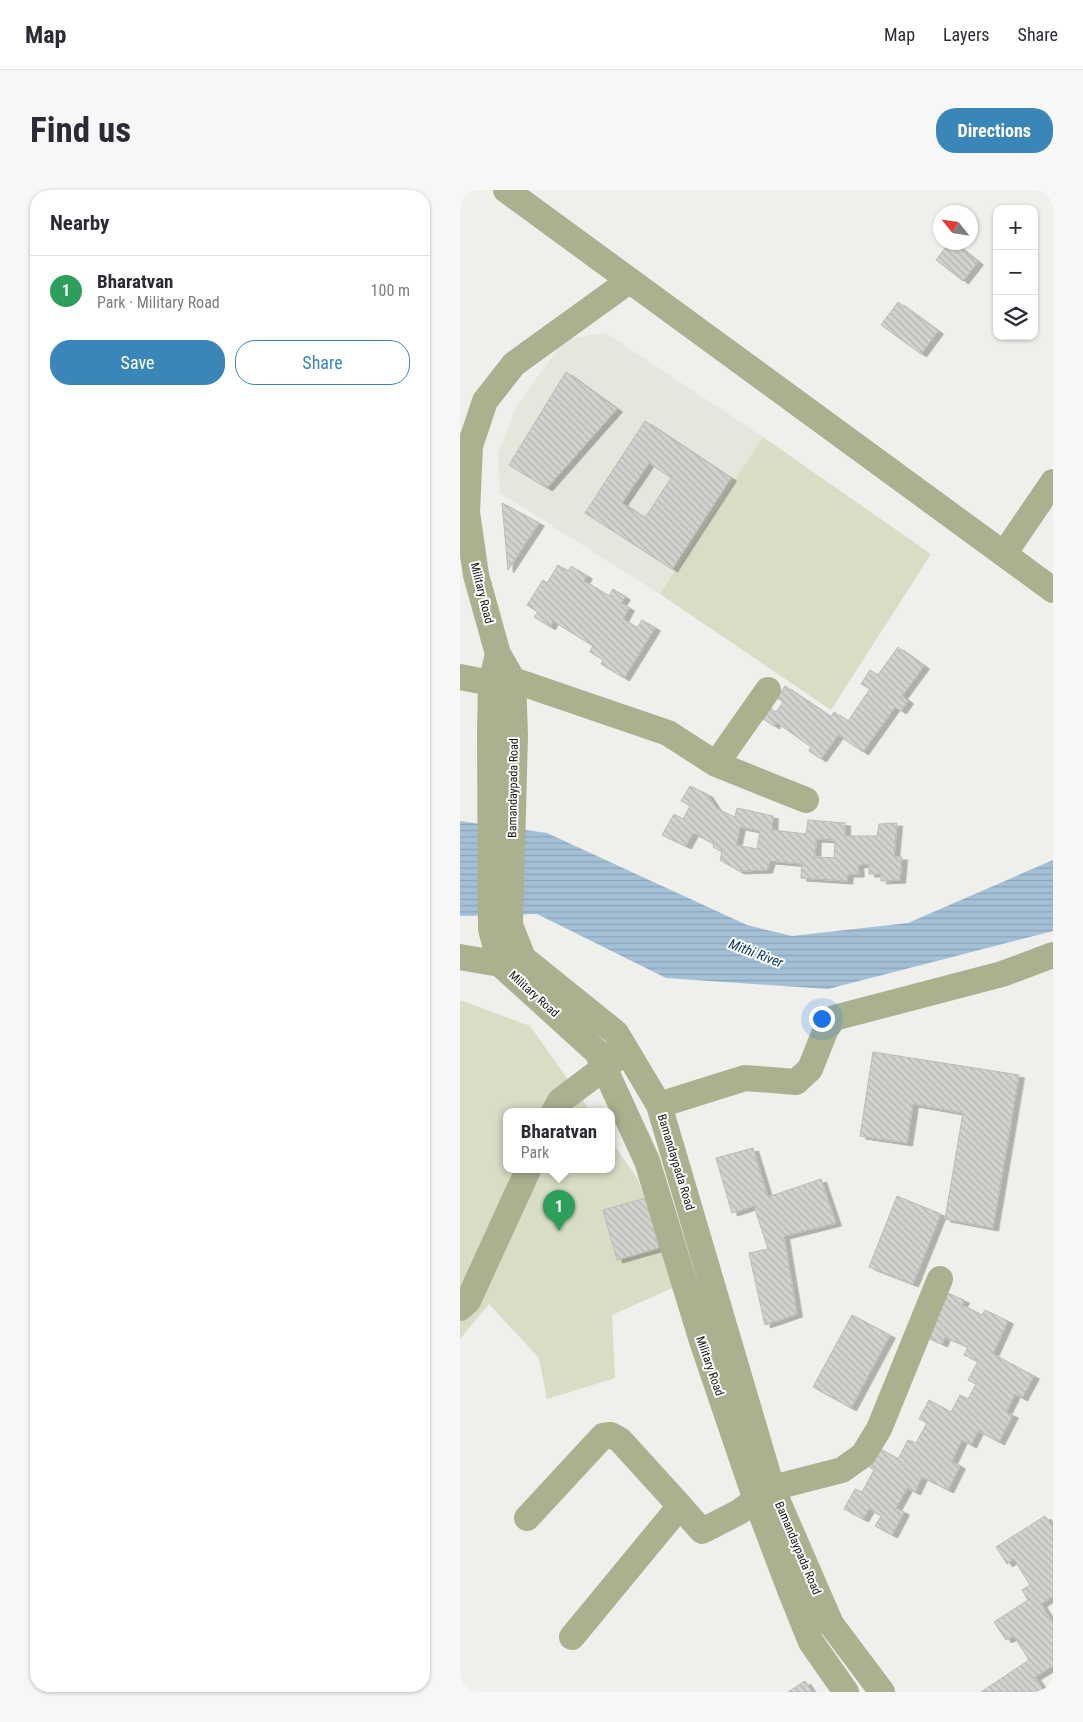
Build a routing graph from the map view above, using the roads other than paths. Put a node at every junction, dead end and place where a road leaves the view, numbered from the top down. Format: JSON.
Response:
{"nodes":[{"id":1,"x":506,"y":190,"type":"edge"},
{"id":2,"x":629,"y":281,"type":"junction"},
{"id":3,"x":1053,"y":482,"type":"edge"},
{"id":4,"x":1004,"y":554,"type":"junction"},
{"id":5,"x":1053,"y":590,"type":"edge"},
{"id":6,"x":498,"y":654,"type":"joint"},
{"id":7,"x":460,"y":677,"type":"edge"},
{"id":8,"x":502,"y":682,"type":"junction"},
{"id":9,"x":768,"y":690,"type":"dead end"},
{"id":10,"x":502,"y":734,"type":"joint"},
{"id":11,"x":716,"y":764,"type":"junction"},
{"id":12,"x":806,"y":800,"type":"dead end"},
{"id":13,"x":1053,"y":955,"type":"edge"},
{"id":14,"x":460,"y":957,"type":"edge"},
{"id":15,"x":511,"y":961,"type":"junction"},
{"id":16,"x":627,"y":1052,"type":"junction"},
{"id":17,"x":604,"y":1066,"type":"junction"},
{"id":18,"x":659,"y":1105,"type":"junction"},
{"id":19,"x":556,"y":1108,"type":"edge"},
{"id":20,"x":527,"y":1173,"type":"edge"},
{"id":21,"x":940,"y":1279,"type":"dead end"},
{"id":22,"x":460,"y":1308,"type":"edge"},
{"id":23,"x":726,"y":1375,"type":"junction"},
{"id":24,"x":764,"y":1494,"type":"junction"},
{"id":25,"x":680,"y":1506,"type":"junction"},
{"id":26,"x":527,"y":1518,"type":"dead end"},
{"id":27,"x":572,"y":1637,"type":"dead end"},
{"id":28,"x":846,"y":1692,"type":"edge"},
{"id":29,"x":882,"y":1692,"type":"edge"}],
"edges":[{"from":1,"to":2,"type":"street"},
{"from":2,"to":4,"type":"street"},
{"from":2,"to":6,"type":"street","name":"Military Road"},
{"from":3,"to":4,"type":"street"},
{"from":4,"to":5,"type":"street"},
{"from":6,"to":8,"type":"street","name":"Bamandaypada Road"},
{"from":7,"to":8,"type":"street"},
{"from":8,"to":10,"type":"street","name":"Bamandaypada Road"},
{"from":8,"to":11,"type":"street"},
{"from":9,"to":11,"type":"street"},
{"from":10,"to":15,"type":"street","name":"Military Road"},
{"from":11,"to":12,"type":"street"},
{"from":13,"to":18,"type":"street"},
{"from":14,"to":15,"type":"street"},
{"from":15,"to":16,"type":"street","name":"Bamandaypada Road"},
{"from":15,"to":17,"type":"street","name":"Military Road"},
{"from":16,"to":17,"type":"street"},
{"from":16,"to":18,"type":"street","name":"Bamandaypada Road"},
{"from":17,"to":19,"type":"street"},
{"from":17,"to":23,"type":"street","name":"Military Road"},
{"from":18,"to":23,"type":"street","name":"Bamandaypada Road"},
{"from":20,"to":22,"type":"street"},
{"from":21,"to":24,"type":"street"},
{"from":23,"to":24,"type":"street","name":"Military Road"},
{"from":24,"to":25,"type":"street"},
{"from":24,"to":28,"type":"street","name":"Military Road"},
{"from":24,"to":29,"type":"street","name":"Bamandaypada Road"},
{"from":25,"to":26,"type":"street"},
{"from":25,"to":27,"type":"street"}]}
